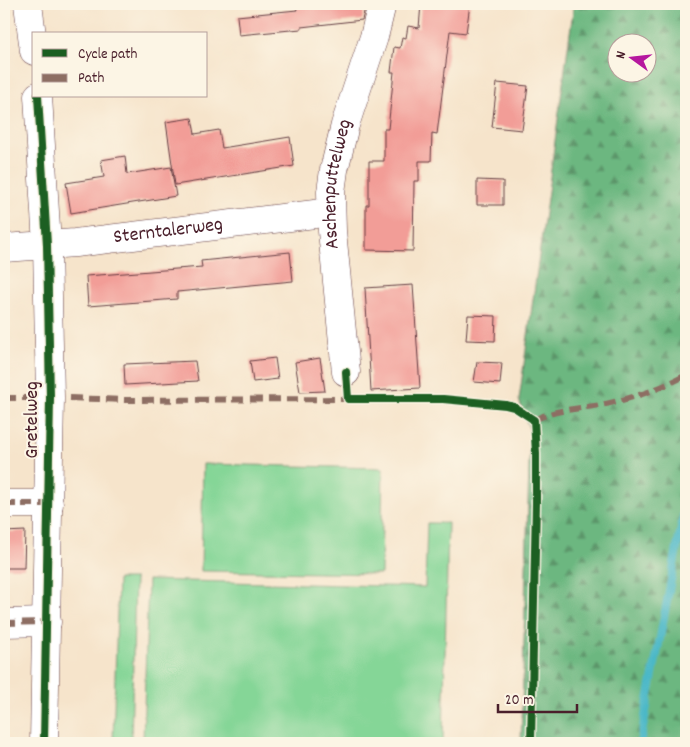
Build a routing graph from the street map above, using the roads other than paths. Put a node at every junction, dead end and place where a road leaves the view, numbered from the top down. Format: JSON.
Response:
{"nodes":[{"id":1,"x":28,"y":4,"type":"edge"},
{"id":2,"x":382,"y":4,"type":"edge"},
{"id":3,"x":32,"y":35,"type":"edge"},
{"id":4,"x":38,"y":98,"type":"edge"},
{"id":5,"x":331,"y":212,"type":"junction"},
{"id":6,"x":47,"y":245,"type":"junction"},
{"id":7,"x":4,"y":248,"type":"edge"},
{"id":8,"x":346,"y":372,"type":"dead end"},
{"id":9,"x":4,"y":504,"type":"edge"},
{"id":10,"x":49,"y":504,"type":"junction"},
{"id":11,"x":4,"y":622,"type":"edge"},
{"id":12,"x":46,"y":622,"type":"junction"},
{"id":13,"x":44,"y":743,"type":"edge"}],
"edges":[{"from":1,"to":3,"type":"street"},
{"from":2,"to":5,"type":"street","name":"Aschenputtelweg"},
{"from":4,"to":6,"type":"street","name":"Gretelweg"},
{"from":5,"to":6,"type":"street","name":"Sterntalerweg"},
{"from":5,"to":8,"type":"street","name":"Aschenputtelweg"},
{"from":6,"to":7,"type":"street","name":"Sterntalerweg"},
{"from":6,"to":10,"type":"street","name":"Gretelweg"},
{"from":9,"to":10,"type":"street"},
{"from":10,"to":12,"type":"street","name":"Gretelweg"},
{"from":11,"to":12,"type":"street"},
{"from":12,"to":13,"type":"street","name":"Gretelweg"}]}
